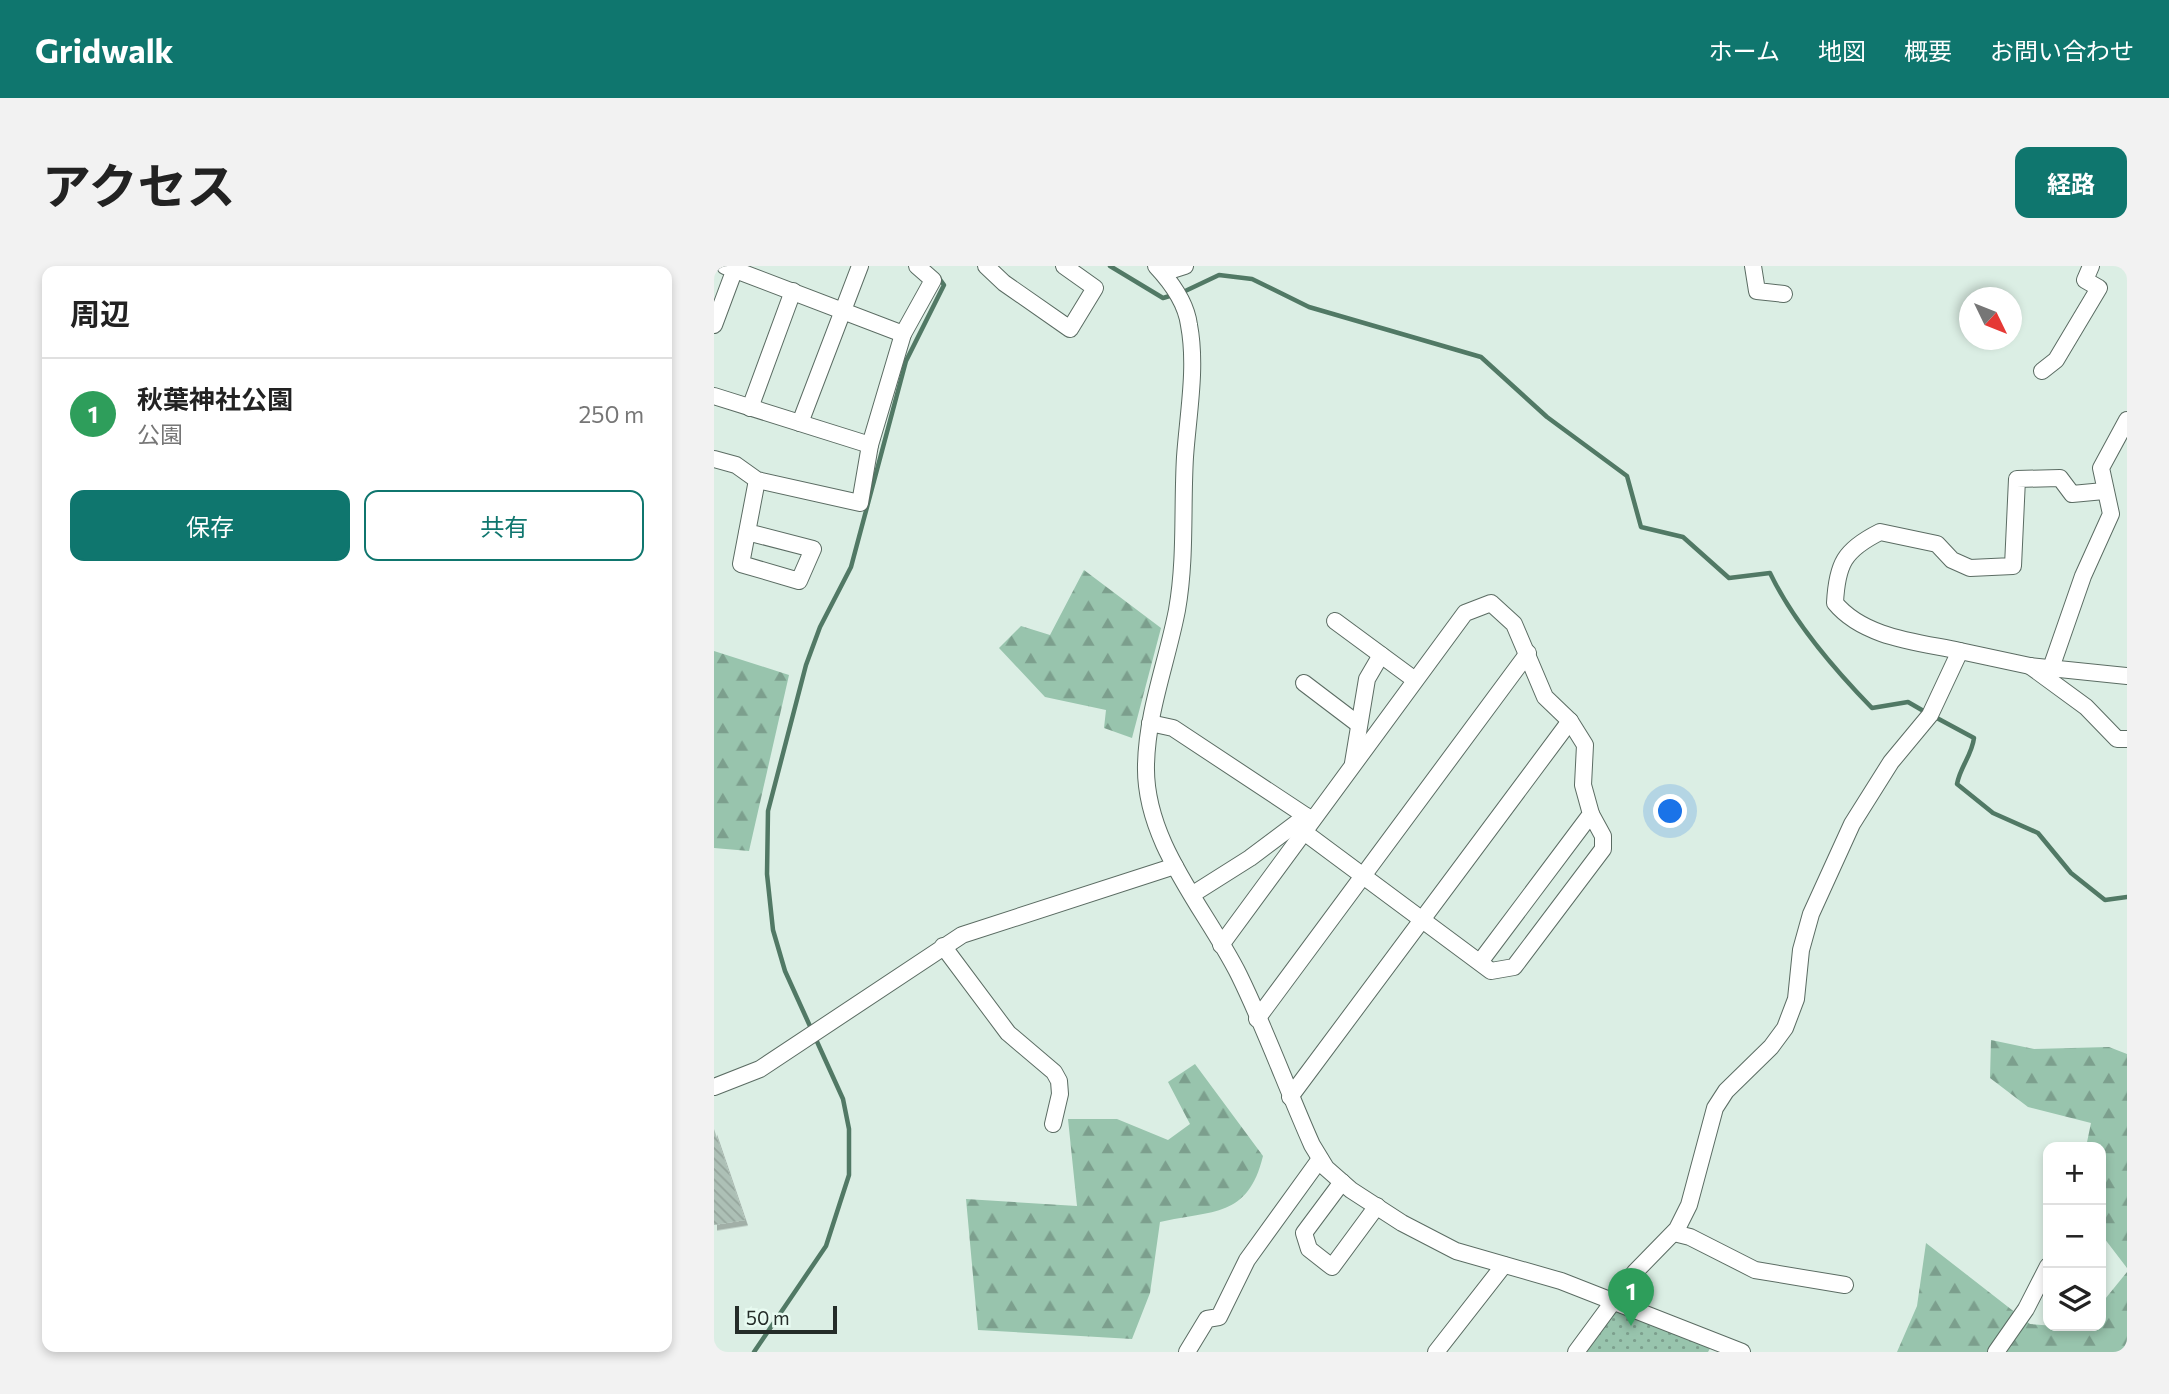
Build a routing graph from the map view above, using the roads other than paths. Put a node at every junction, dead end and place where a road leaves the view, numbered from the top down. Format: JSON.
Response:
{"nodes":[{"id":1,"x":860,"y":266,"type":"edge"},
{"id":2,"x":917,"y":266,"type":"edge"},
{"id":3,"x":986,"y":266,"type":"edge"},
{"id":4,"x":1064,"y":266,"type":"edge"},
{"id":5,"x":1185,"y":266,"type":"edge"},
{"id":6,"x":1753,"y":266,"type":"edge"},
{"id":7,"x":2091,"y":266,"type":"edge"},
{"id":8,"x":732,"y":267,"type":"edge"},
{"id":9,"x":1159,"y":270,"type":"edge"},
{"id":10,"x":793,"y":291,"type":"junction"},
{"id":11,"x":1784,"y":294,"type":"dead end"},
{"id":12,"x":843,"y":309,"type":"junction"},
{"id":13,"x":714,"y":326,"type":"edge"},
{"id":14,"x":903,"y":334,"type":"junction"},
{"id":15,"x":2042,"y":371,"type":"dead end"},
{"id":16,"x":714,"y":396,"type":"edge"},
{"id":17,"x":750,"y":408,"type":"junction"},
{"id":18,"x":2127,"y":420,"type":"edge"},
{"id":19,"x":800,"y":424,"type":"junction"},
{"id":20,"x":870,"y":445,"type":"junction"},
{"id":21,"x":714,"y":459,"type":"edge"},
{"id":22,"x":757,"y":480,"type":"junction"},
{"id":23,"x":2104,"y":491,"type":"junction"},
{"id":24,"x":747,"y":532,"type":"junction"},
{"id":25,"x":1335,"y":621,"type":"dead end"},
{"id":26,"x":1960,"y":651,"type":"junction"},
{"id":27,"x":1528,"y":653,"type":"junction"},
{"id":28,"x":1381,"y":655,"type":"junction"},
{"id":29,"x":2030,"y":666,"type":"junction"},
{"id":30,"x":2051,"y":668,"type":"junction"},
{"id":31,"x":2127,"y":676,"type":"edge"},
{"id":32,"x":1415,"y":680,"type":"junction"},
{"id":33,"x":1304,"y":683,"type":"dead end"},
{"id":34,"x":1570,"y":721,"type":"junction"},
{"id":35,"x":1150,"y":723,"type":"junction"},
{"id":36,"x":1358,"y":724,"type":"junction"},
{"id":37,"x":2127,"y":739,"type":"edge"},
{"id":38,"x":1353,"y":764,"type":"junction"},
{"id":39,"x":1591,"y":814,"type":"junction"},
{"id":40,"x":1307,"y":823,"type":"junction"},
{"id":41,"x":1175,"y":866,"type":"junction"},
{"id":42,"x":1363,"y":877,"type":"junction"},
{"id":43,"x":1193,"y":894,"type":"junction"},
{"id":44,"x":1422,"y":920,"type":"junction"},
{"id":45,"x":1222,"y":945,"type":"junction"},
{"id":46,"x":943,"y":946,"type":"junction"},
{"id":47,"x":1480,"y":962,"type":"junction"},
{"id":48,"x":1257,"y":1019,"type":"junction"},
{"id":49,"x":714,"y":1087,"type":"edge"},
{"id":50,"x":1290,"y":1097,"type":"junction"},
{"id":51,"x":1053,"y":1124,"type":"dead end"},
{"id":52,"x":1320,"y":1159,"type":"junction"},
{"id":53,"x":1342,"y":1182,"type":"junction"},
{"id":54,"x":1377,"y":1206,"type":"junction"},
{"id":55,"x":1674,"y":1233,"type":"junction"},
{"id":56,"x":1504,"y":1265,"type":"junction"},
{"id":57,"x":2047,"y":1268,"type":"edge"},
{"id":58,"x":1846,"y":1285,"type":"dead end"},
{"id":59,"x":1613,"y":1300,"type":"junction"},
{"id":60,"x":1186,"y":1352,"type":"edge"},
{"id":61,"x":1436,"y":1352,"type":"edge"},
{"id":62,"x":1576,"y":1352,"type":"edge"},
{"id":63,"x":1742,"y":1352,"type":"edge"},
{"id":64,"x":1996,"y":1352,"type":"edge"}],
"edges":[{"from":1,"to":12,"type":"street"},
{"from":2,"to":14,"type":"street"},
{"from":3,"to":4,"type":"street"},
{"from":5,"to":9,"type":"street"},
{"from":6,"to":11,"type":"street"},
{"from":7,"to":15,"type":"street"},
{"from":8,"to":10,"type":"street"},
{"from":8,"to":13,"type":"street"},
{"from":9,"to":35,"type":"street"},
{"from":10,"to":12,"type":"street"},
{"from":10,"to":17,"type":"street"},
{"from":12,"to":14,"type":"street"},
{"from":12,"to":19,"type":"street"},
{"from":14,"to":20,"type":"street"},
{"from":16,"to":17,"type":"street"},
{"from":17,"to":19,"type":"street"},
{"from":18,"to":23,"type":"street"},
{"from":19,"to":20,"type":"street"},
{"from":20,"to":22,"type":"street"},
{"from":21,"to":22,"type":"street"},
{"from":22,"to":24,"type":"street"},
{"from":23,"to":26,"type":"street"},
{"from":23,"to":30,"type":"street"},
{"from":24,"to":24,"type":"street"},
{"from":25,"to":28,"type":"street"},
{"from":26,"to":29,"type":"street"},
{"from":26,"to":55,"type":"street"},
{"from":27,"to":32,"type":"street"},
{"from":27,"to":34,"type":"street"},
{"from":27,"to":42,"type":"street"},
{"from":28,"to":32,"type":"street"},
{"from":28,"to":36,"type":"street"},
{"from":29,"to":30,"type":"street"},
{"from":29,"to":37,"type":"street"},
{"from":30,"to":31,"type":"street"},
{"from":32,"to":38,"type":"street"},
{"from":33,"to":36,"type":"street"},
{"from":34,"to":39,"type":"street"},
{"from":34,"to":44,"type":"street"},
{"from":35,"to":40,"type":"street"},
{"from":35,"to":41,"type":"street"},
{"from":36,"to":38,"type":"street"},
{"from":38,"to":40,"type":"street"},
{"from":39,"to":47,"type":"street"},
{"from":39,"to":47,"type":"street"},
{"from":40,"to":42,"type":"street"},
{"from":40,"to":43,"type":"street"},
{"from":40,"to":45,"type":"street"},
{"from":41,"to":43,"type":"street"},
{"from":41,"to":46,"type":"street"},
{"from":42,"to":44,"type":"street"},
{"from":42,"to":48,"type":"street"},
{"from":43,"to":45,"type":"street"},
{"from":44,"to":47,"type":"street"},
{"from":44,"to":50,"type":"street"},
{"from":45,"to":48,"type":"street"},
{"from":46,"to":49,"type":"street"},
{"from":46,"to":51,"type":"street"},
{"from":48,"to":50,"type":"street"},
{"from":50,"to":52,"type":"street"},
{"from":52,"to":53,"type":"street"},
{"from":52,"to":60,"type":"street"},
{"from":53,"to":54,"type":"street"},
{"from":53,"to":54,"type":"street"},
{"from":54,"to":56,"type":"street"},
{"from":55,"to":58,"type":"street"},
{"from":55,"to":59,"type":"street"},
{"from":56,"to":59,"type":"street"},
{"from":56,"to":61,"type":"street"},
{"from":57,"to":64,"type":"street"},
{"from":59,"to":62,"type":"street"},
{"from":59,"to":63,"type":"street"}]}
